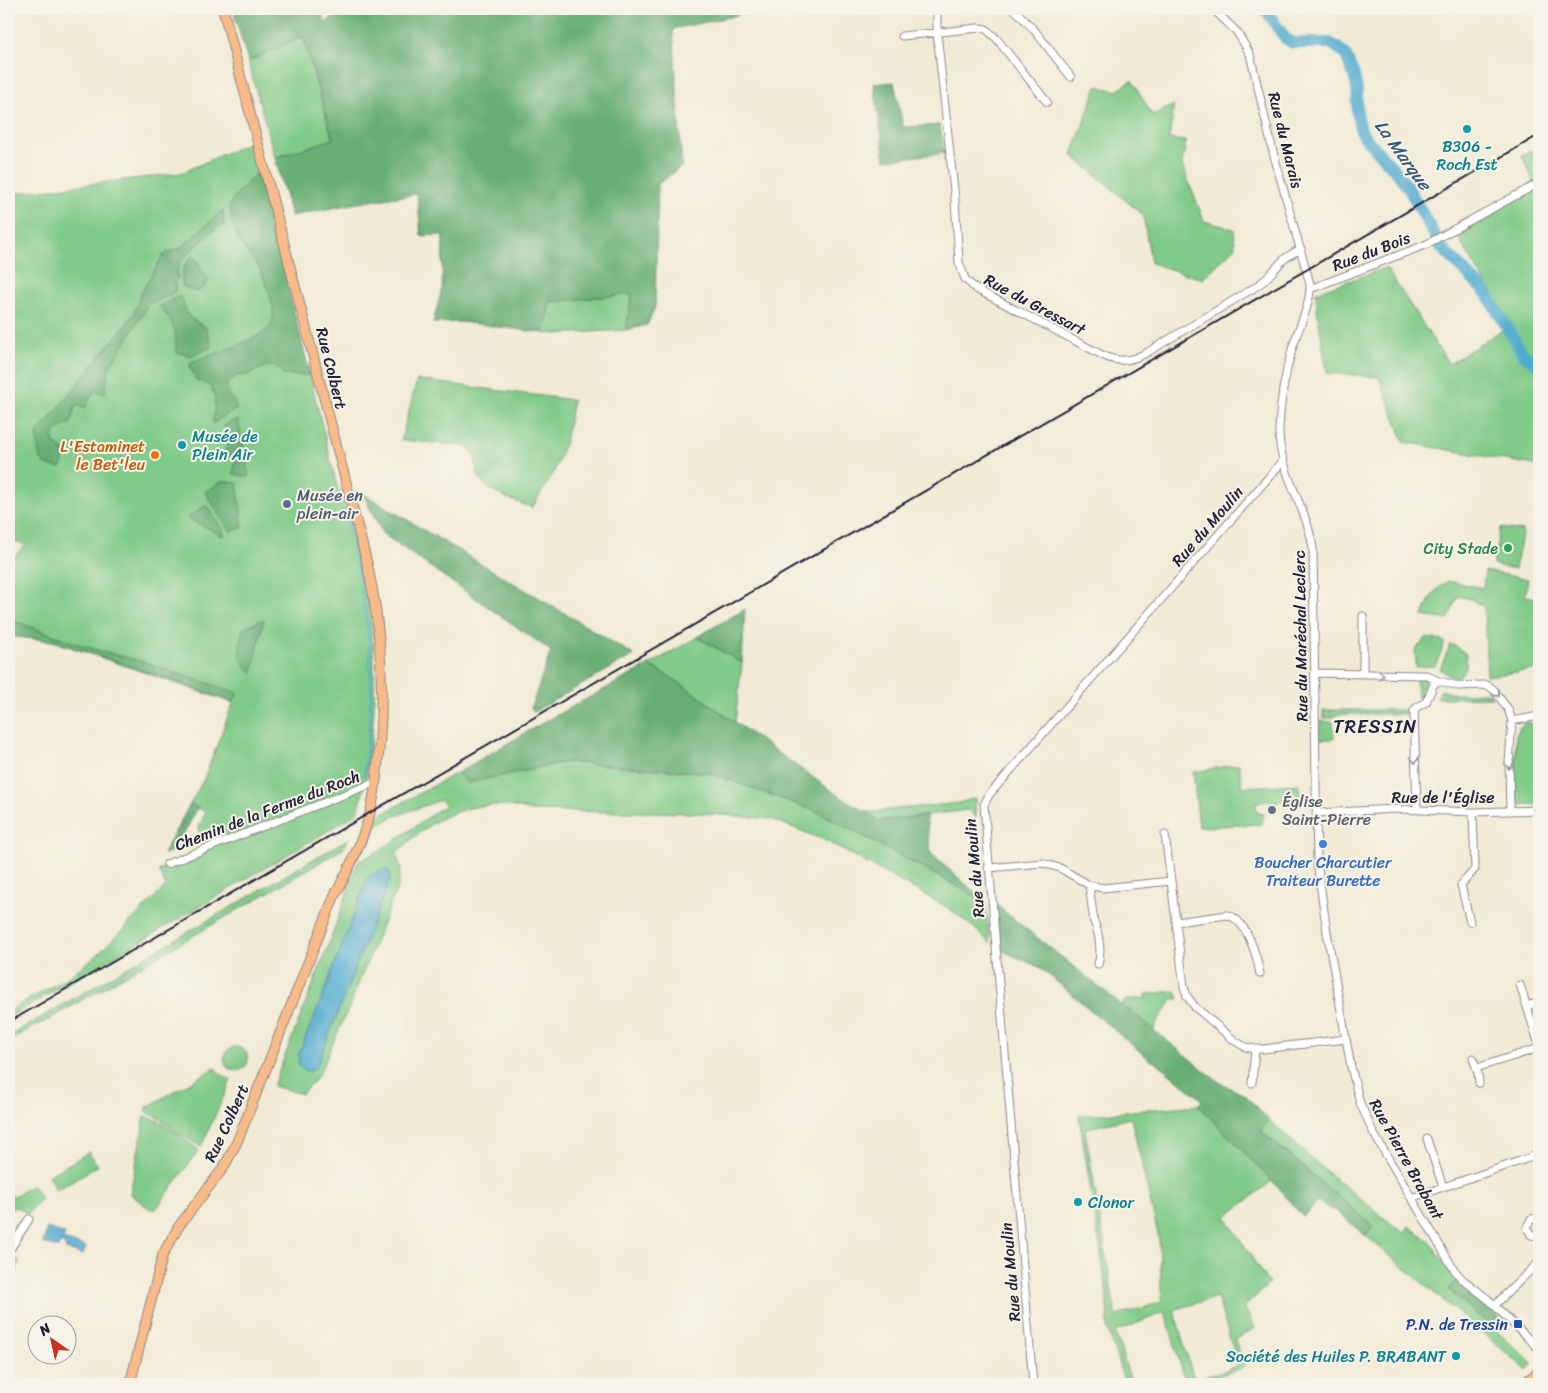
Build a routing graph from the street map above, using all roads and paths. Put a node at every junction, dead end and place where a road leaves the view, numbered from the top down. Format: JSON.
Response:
{"nodes":[{"id":1,"x":223,"y":9,"type":"edge"},
{"id":2,"x":937,"y":9,"type":"edge"},
{"id":3,"x":1014,"y":9,"type":"edge"},
{"id":4,"x":1213,"y":9,"type":"edge"},
{"id":5,"x":937,"y":33,"type":"junction"},
{"id":6,"x":902,"y":36,"type":"dead end"},
{"id":7,"x":1071,"y":77,"type":"dead end"},
{"id":8,"x":1048,"y":102,"type":"dead end"},
{"id":9,"x":1539,"y":183,"type":"edge"},
{"id":10,"x":1301,"y":249,"type":"junction"},
{"id":11,"x":1310,"y":289,"type":"junction"},
{"id":12,"x":1283,"y":461,"type":"junction"},
{"id":13,"x":1363,"y":616,"type":"dead end"},
{"id":14,"x":1315,"y":673,"type":"junction"},
{"id":15,"x":1363,"y":674,"type":"junction"},
{"id":16,"x":1436,"y":680,"type":"junction"},
{"id":17,"x":1539,"y":716,"type":"edge"},
{"id":18,"x":1512,"y":721,"type":"junction"},
{"id":19,"x":373,"y":783,"type":"junction"},
{"id":20,"x":1417,"y":809,"type":"junction"},
{"id":21,"x":1539,"y":810,"type":"edge"},
{"id":22,"x":1510,"y":811,"type":"junction"},
{"id":23,"x":1473,"y":812,"type":"junction"},
{"id":24,"x":1316,"y":813,"type":"junction"},
{"id":25,"x":1165,"y":835,"type":"dead end"},
{"id":26,"x":167,"y":864,"type":"dead end"},
{"id":27,"x":988,"y":868,"type":"junction"},
{"id":28,"x":1170,"y":881,"type":"junction"},
{"id":29,"x":1089,"y":885,"type":"junction"},
{"id":30,"x":1176,"y":922,"type":"junction"},
{"id":31,"x":1470,"y":922,"type":"dead end"},
{"id":32,"x":1098,"y":964,"type":"dead end"},
{"id":33,"x":1260,"y":974,"type":"dead end"},
{"id":34,"x":1520,"y":985,"type":"dead end"},
{"id":35,"x":1539,"y":1002,"type":"edge"},
{"id":36,"x":1527,"y":1006,"type":"junction"},
{"id":37,"x":1346,"y":1039,"type":"junction"},
{"id":38,"x":1539,"y":1046,"type":"edge"},
{"id":39,"x":1255,"y":1049,"type":"junction"},
{"id":40,"x":1473,"y":1058,"type":"dead end"},
{"id":41,"x":1476,"y":1068,"type":"junction"},
{"id":42,"x":1479,"y":1082,"type":"dead end"},
{"id":43,"x":1252,"y":1083,"type":"dead end"},
{"id":44,"x":1427,"y":1139,"type":"dead end"},
{"id":45,"x":1539,"y":1153,"type":"edge"},
{"id":46,"x":1443,"y":1187,"type":"junction"},
{"id":47,"x":1411,"y":1198,"type":"junction"},
{"id":48,"x":1539,"y":1218,"type":"edge"},
{"id":49,"x":29,"y":1219,"type":"dead end"},
{"id":50,"x":1539,"y":1236,"type":"edge"},
{"id":51,"x":9,"y":1251,"type":"edge"},
{"id":52,"x":1539,"y":1262,"type":"edge"},
{"id":53,"x":1495,"y":1305,"type":"junction"},
{"id":54,"x":1539,"y":1349,"type":"edge"},
{"id":55,"x":1539,"y":1371,"type":"edge"},
{"id":56,"x":130,"y":1384,"type":"edge"},
{"id":57,"x":1033,"y":1384,"type":"edge"},
{"id":58,"x":1524,"y":1384,"type":"edge"}],
"edges":[{"from":1,"to":19,"type":"main road","name":"Rue Colbert"},
{"from":2,"to":5,"type":"street","name":"Rue du Gressart"},
{"from":3,"to":7,"type":"street"},
{"from":4,"to":10,"type":"street","name":"Rue du Marais"},
{"from":5,"to":6,"type":"street"},
{"from":5,"to":8,"type":"street"},
{"from":5,"to":10,"type":"street","name":"Rue du Gressart"},
{"from":9,"to":11,"type":"street","name":"Rue du Bois"},
{"from":10,"to":11,"type":"street","name":"Rue du Marais"},
{"from":11,"to":12,"type":"street","name":"Rue du Maréchal Leclerc"},
{"from":12,"to":14,"type":"street","name":"Rue du Maréchal Leclerc"},
{"from":12,"to":27,"type":"street","name":"Rue du Moulin"},
{"from":13,"to":15,"type":"street"},
{"from":14,"to":15,"type":"street"},
{"from":14,"to":24,"type":"street","name":"Rue du Maréchal Leclerc"},
{"from":15,"to":16,"type":"street","one_way":true},
{"from":16,"to":18,"type":"street","one_way":true},
{"from":16,"to":20,"type":"street","one_way":true},
{"from":17,"to":18,"type":"street"},
{"from":18,"to":22,"type":"street","one_way":true},
{"from":19,"to":26,"type":"street","name":"Chemin de la Ferme du Roch"},
{"from":19,"to":56,"type":"main road","name":"Rue Colbert"},
{"from":20,"to":23,"type":"street","name":"Rue de l'Église"},
{"from":20,"to":24,"type":"street","name":"Rue de l'Église"},
{"from":21,"to":22,"type":"street","name":"Rue de l'Église"},
{"from":22,"to":23,"type":"street","name":"Rue de l'Église"},
{"from":23,"to":31,"type":"street"},
{"from":24,"to":37,"type":"street","name":"Rue Pierre Brabant"},
{"from":25,"to":28,"type":"street"},
{"from":27,"to":29,"type":"street"},
{"from":27,"to":57,"type":"street","name":"Rue du Moulin"},
{"from":28,"to":29,"type":"street"},
{"from":28,"to":30,"type":"street"},
{"from":29,"to":32,"type":"street"},
{"from":30,"to":33,"type":"street"},
{"from":30,"to":39,"type":"street"},
{"from":34,"to":36,"type":"street"},
{"from":35,"to":36,"type":"street"},
{"from":36,"to":38,"type":"street"},
{"from":37,"to":39,"type":"street"},
{"from":37,"to":47,"type":"street","name":"Rue Pierre Brabant"},
{"from":38,"to":41,"type":"street"},
{"from":39,"to":43,"type":"street"},
{"from":40,"to":41,"type":"street"},
{"from":41,"to":42,"type":"street"},
{"from":44,"to":46,"type":"street"},
{"from":45,"to":46,"type":"street"},
{"from":46,"to":47,"type":"street"},
{"from":47,"to":53,"type":"street","name":"Rue Pierre Brabant"},
{"from":48,"to":50,"type":"street"},
{"from":49,"to":51,"type":"street"},
{"from":52,"to":53,"type":"street"},
{"from":53,"to":54,"type":"street","name":"Rue Pierre Brabant"},
{"from":55,"to":58,"type":"main road"}]}
